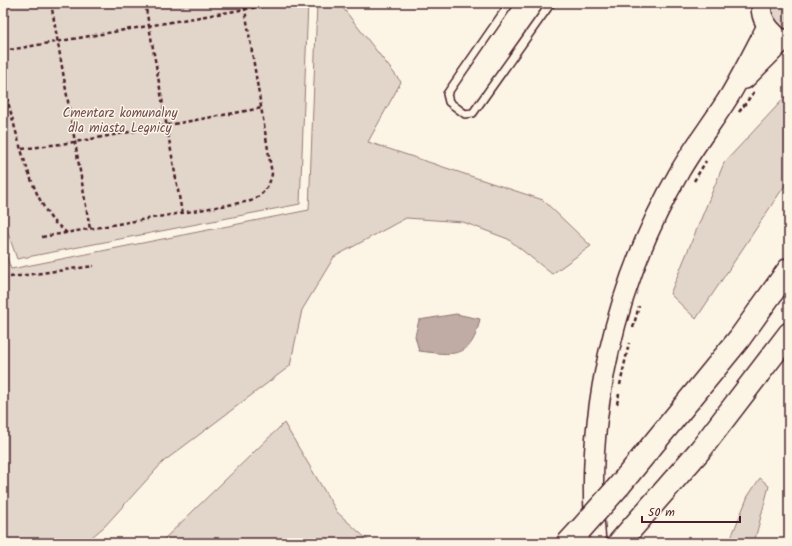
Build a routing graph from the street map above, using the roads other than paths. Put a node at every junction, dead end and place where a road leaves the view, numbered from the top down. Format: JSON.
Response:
{"nodes":[{"id":1,"x":510,"y":3,"type":"edge"},
{"id":2,"x":551,"y":3,"type":"edge"},
{"id":3,"x":762,"y":3,"type":"edge"},
{"id":4,"x":767,"y":26,"type":"junction"},
{"id":5,"x":787,"y":40,"type":"edge"},
{"id":6,"x":730,"y":94,"type":"junction"},
{"id":7,"x":789,"y":269,"type":"edge"},
{"id":8,"x":789,"y":334,"type":"edge"},
{"id":9,"x":581,"y":539,"type":"edge"},
{"id":10,"x":620,"y":542,"type":"edge"}],
"edges":[{"from":1,"to":2,"type":"lane"},
{"from":3,"to":4,"type":"main road"},
{"from":4,"to":5,"type":"main road"},
{"from":4,"to":6,"type":"main road"},
{"from":5,"to":6,"type":"main road"},
{"from":6,"to":9,"type":"main road"},
{"from":7,"to":9,"type":"highway","bridge":true},
{"from":8,"to":10,"type":"highway"}]}
